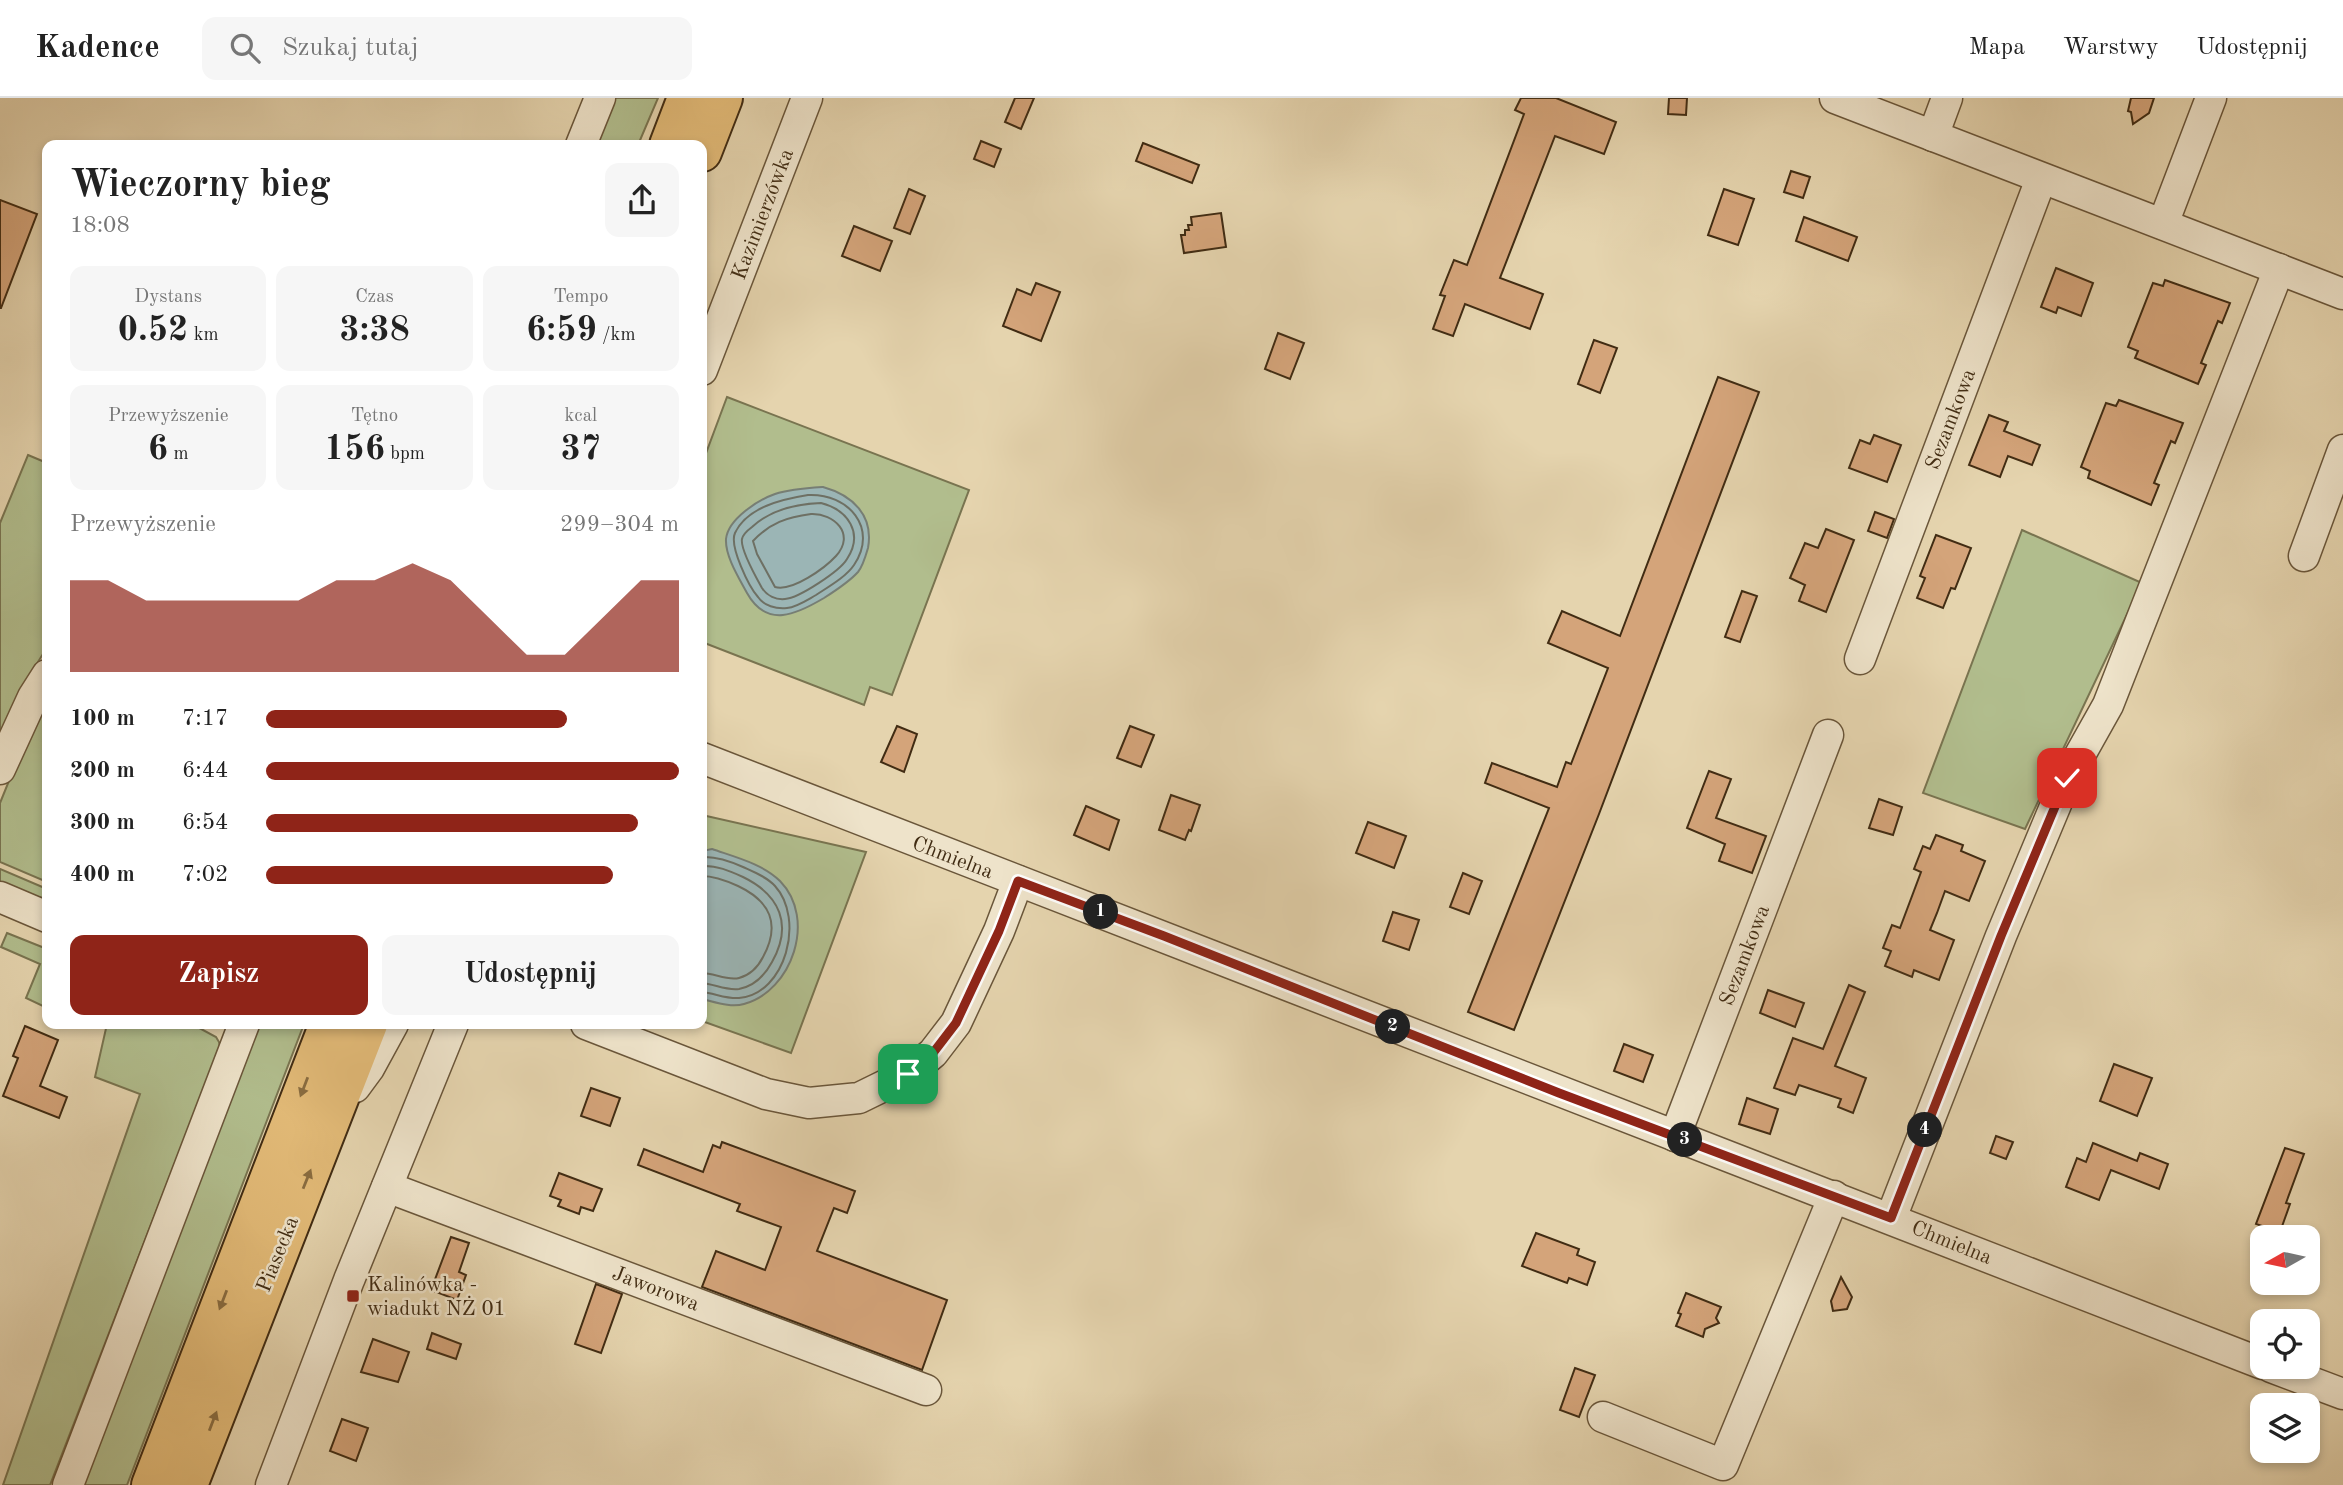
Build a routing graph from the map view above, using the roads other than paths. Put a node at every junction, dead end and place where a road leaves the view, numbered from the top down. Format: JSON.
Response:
{"nodes":[{"id":1,"x":600,"y":98,"type":"edge"},
{"id":2,"x":687,"y":98,"type":"edge"},
{"id":3,"x":723,"y":98,"type":"edge"},
{"id":4,"x":807,"y":98,"type":"edge"},
{"id":5,"x":1835,"y":98,"type":"edge"},
{"id":6,"x":1947,"y":98,"type":"edge"},
{"id":7,"x":2211,"y":98,"type":"edge"},
{"id":8,"x":1933,"y":136,"type":"junction"},
{"id":9,"x":583,"y":140,"type":"edge"},
{"id":10,"x":671,"y":140,"type":"edge"},
{"id":11,"x":707,"y":140,"type":"edge"},
{"id":12,"x":2041,"y":179,"type":"junction"},
{"id":13,"x":2163,"y":224,"type":"junction"},
{"id":14,"x":2279,"y":269,"type":"junction"},
{"id":15,"x":2343,"y":294,"type":"edge"},
{"id":16,"x":707,"y":357,"type":"edge"},
{"id":17,"x":2343,"y":450,"type":"edge"},
{"id":18,"x":2304,"y":556,"type":"dead end"},
{"id":19,"x":1860,"y":659,"type":"dead end"},
{"id":20,"x":42,"y":684,"type":"edge"},
{"id":21,"x":1828,"y":735,"type":"dead end"},
{"id":22,"x":707,"y":760,"type":"edge"},
{"id":23,"x":0,"y":769,"type":"edge"},
{"id":24,"x":1018,"y":881,"type":"junction"},
{"id":25,"x":0,"y":897,"type":"edge"},
{"id":26,"x":42,"y":916,"type":"edge"},
{"id":27,"x":242,"y":1029,"type":"edge"},
{"id":28,"x":327,"y":1029,"type":"edge"},
{"id":29,"x":366,"y":1029,"type":"edge"},
{"id":30,"x":390,"y":1029,"type":"edge"},
{"id":31,"x":451,"y":1029,"type":"edge"},
{"id":32,"x":599,"y":1029,"type":"edge"},
{"id":33,"x":330,"y":1121,"type":"junction"},
{"id":34,"x":1675,"y":1136,"type":"junction"},
{"id":35,"x":387,"y":1187,"type":"junction"},
{"id":36,"x":1834,"y":1196,"type":"junction"},
{"id":37,"x":1891,"y":1218,"type":"junction"},
{"id":38,"x":2250,"y":1359,"type":"edge"},
{"id":39,"x":2303,"y":1379,"type":"edge"},
{"id":40,"x":926,"y":1390,"type":"dead end"},
{"id":41,"x":2343,"y":1394,"type":"edge"},
{"id":42,"x":1603,"y":1418,"type":"dead end"},
{"id":43,"x":68,"y":1485,"type":"edge"},
{"id":44,"x":151,"y":1485,"type":"edge"},
{"id":45,"x":188,"y":1485,"type":"edge"},
{"id":46,"x":271,"y":1485,"type":"edge"}],
"edges":[{"from":1,"to":9,"type":"street"},
{"from":2,"to":10,"type":"highway"},
{"from":3,"to":11,"type":"highway"},
{"from":4,"to":16,"type":"street","name":"Kazimierzówka"},
{"from":5,"to":8,"type":"street"},
{"from":6,"to":8,"type":"street"},
{"from":7,"to":13,"type":"street"},
{"from":8,"to":12,"type":"street"},
{"from":12,"to":13,"type":"street"},
{"from":12,"to":19,"type":"street","name":"Sezamkowa"},
{"from":13,"to":14,"type":"street"},
{"from":14,"to":15,"type":"street"},
{"from":14,"to":37,"type":"street"},
{"from":17,"to":18,"type":"street"},
{"from":20,"to":23,"type":"street"},
{"from":21,"to":34,"type":"street","name":"Sezamkowa"},
{"from":22,"to":24,"type":"street","name":"Chmielna"},
{"from":24,"to":32,"type":"street"},
{"from":24,"to":34,"type":"street","name":"Chmielna"},
{"from":25,"to":26,"type":"street"},
{"from":27,"to":43,"type":"street"},
{"from":28,"to":44,"type":"highway","name":"Piasecka","one_way":true},
{"from":29,"to":33,"type":"highway","name":"Piasecka"},
{"from":30,"to":33,"type":"street"},
{"from":31,"to":35,"type":"street"},
{"from":45,"to":33,"type":"highway","name":"Piasecka","one_way":true},
{"from":34,"to":36,"type":"street","name":"Chmielna"},
{"from":35,"to":40,"type":"street","name":"Jaworowa"},
{"from":35,"to":46,"type":"street"},
{"from":36,"to":37,"type":"street","name":"Chmielna"},
{"from":36,"to":42,"type":"street"},
{"from":37,"to":38,"type":"street","name":"Chmielna"},
{"from":39,"to":41,"type":"street"}]}
